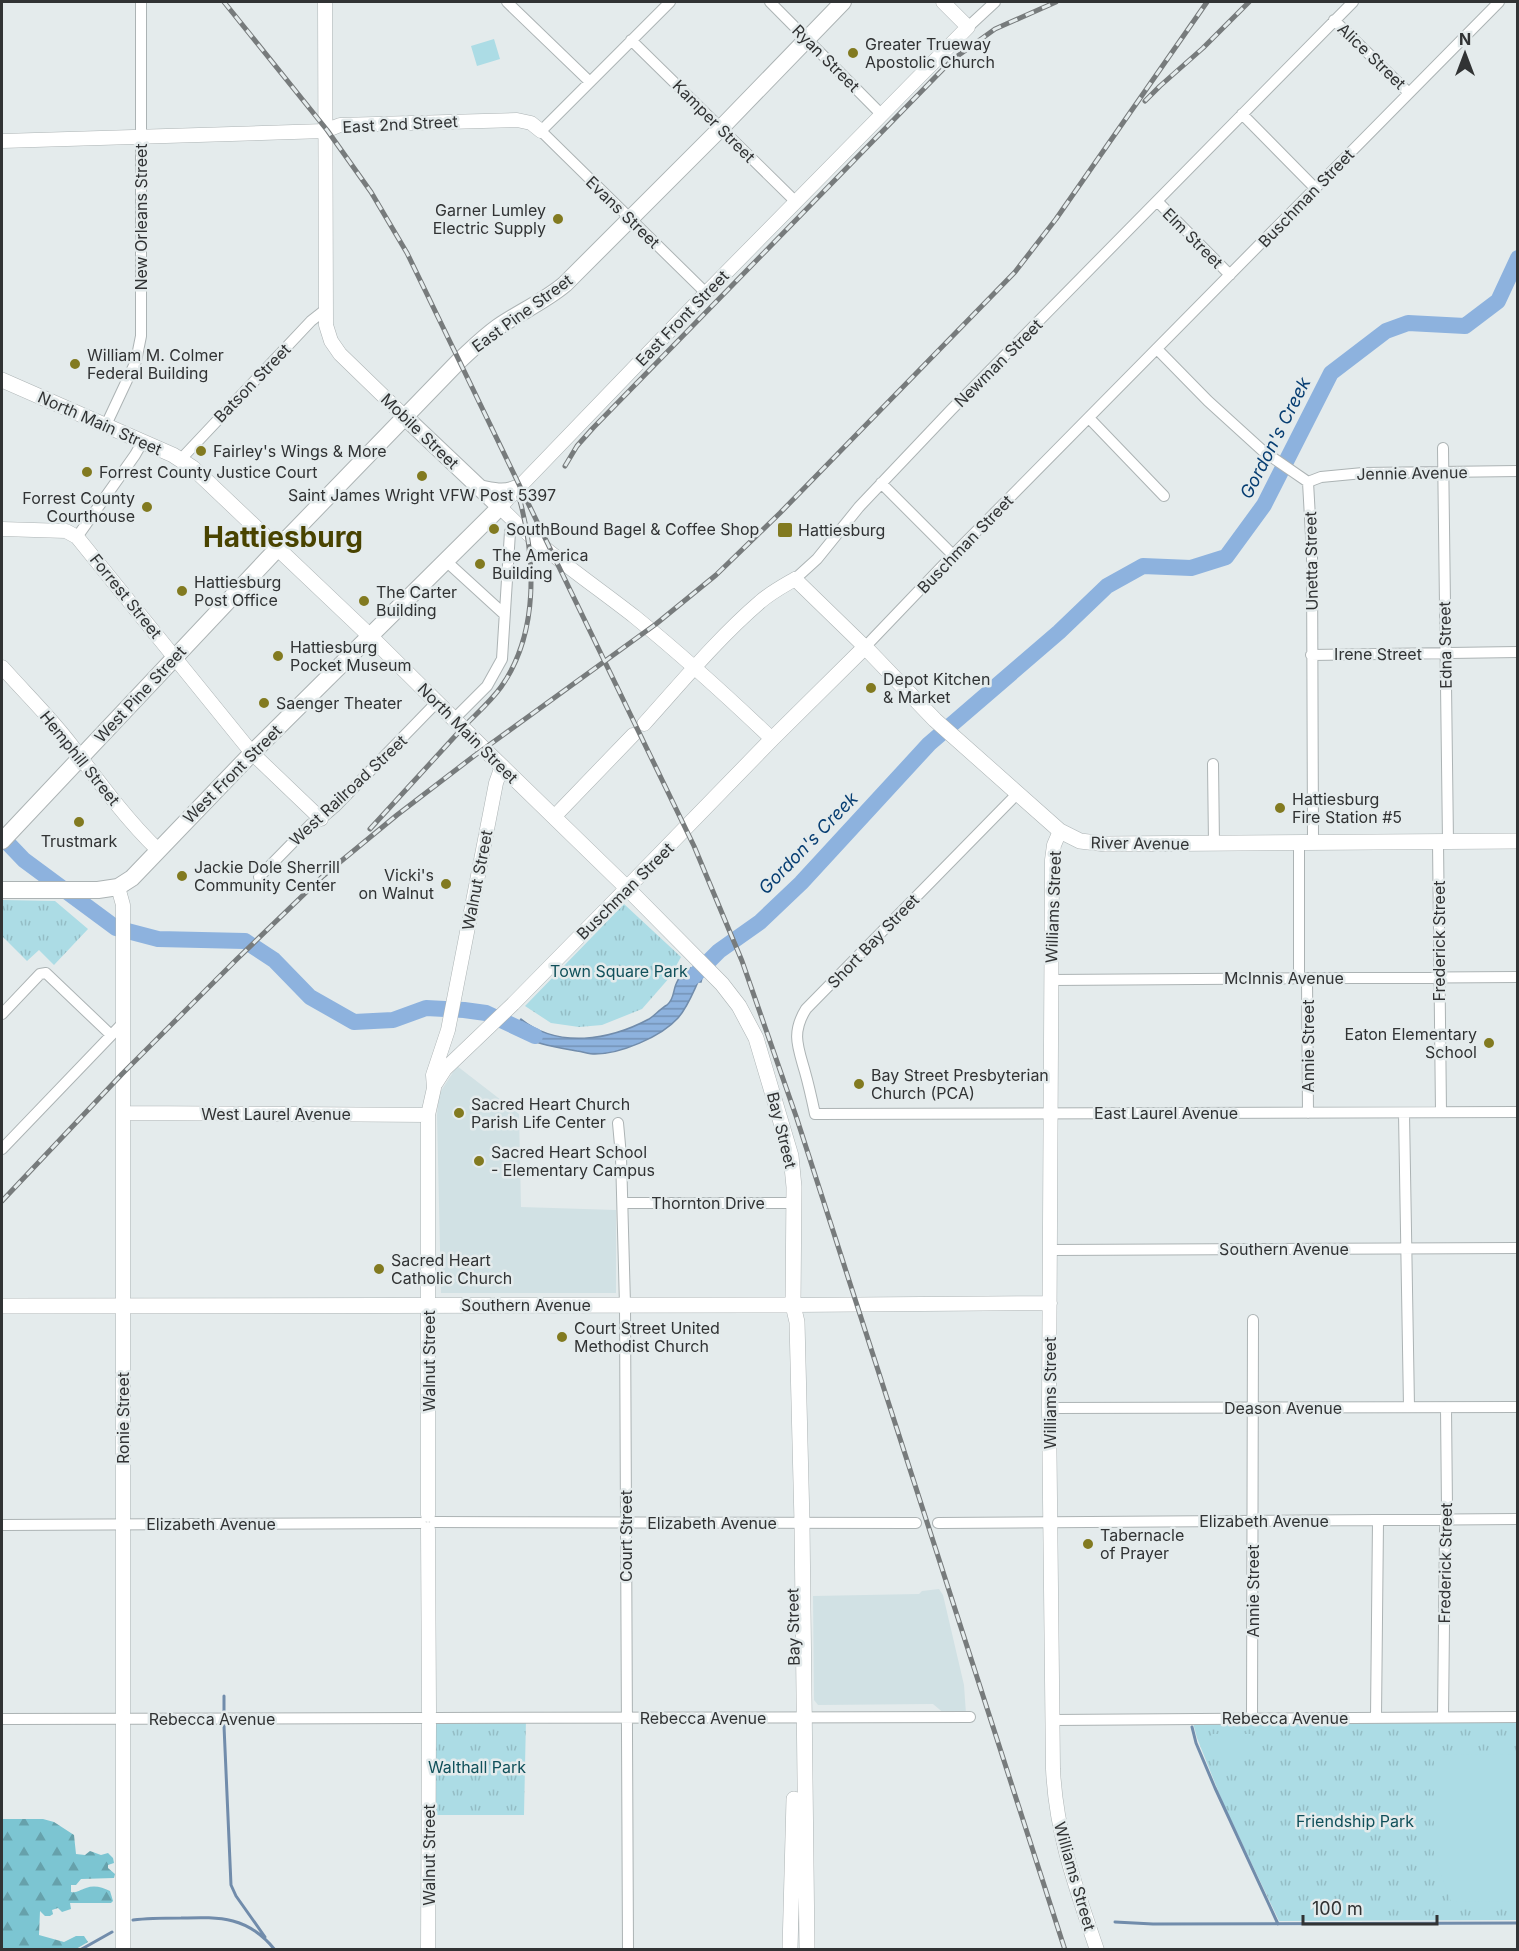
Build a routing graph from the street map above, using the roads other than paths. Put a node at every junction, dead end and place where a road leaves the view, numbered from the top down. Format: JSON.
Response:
{"nodes":[{"id":1,"x":141,"y":2,"type":"edge"},
{"id":2,"x":325,"y":2,"type":"edge"},
{"id":3,"x":507,"y":2,"type":"edge"},
{"id":4,"x":670,"y":2,"type":"edge"},
{"id":5,"x":770,"y":2,"type":"edge"},
{"id":6,"x":843,"y":2,"type":"edge"},
{"id":7,"x":943,"y":2,"type":"edge"},
{"id":8,"x":995,"y":2,"type":"edge"},
{"id":9,"x":1353,"y":2,"type":"edge"},
{"id":10,"x":1499,"y":2,"type":"edge"},
{"id":11,"x":1334,"y":20,"type":"junction"},
{"id":12,"x":968,"y":27,"type":"junction"},
{"id":13,"x":807,"y":38,"type":"junction"},
{"id":14,"x":631,"y":40,"type":"junction"},
{"id":15,"x":590,"y":82,"type":"junction"},
{"id":16,"x":1409,"y":93,"type":"junction"},
{"id":17,"x":1242,"y":114,"type":"junction"},
{"id":18,"x":882,"y":115,"type":"junction"},
{"id":19,"x":721,"y":128,"type":"junction"},
{"id":20,"x":325,"y":131,"type":"junction"},
{"id":21,"x":541,"y":131,"type":"junction"},
{"id":22,"x":141,"y":137,"type":"junction"},
{"id":23,"x":2,"y":141,"type":"edge"},
{"id":24,"x":1315,"y":188,"type":"junction"},
{"id":25,"x":1156,"y":201,"type":"junction"},
{"id":26,"x":796,"y":202,"type":"junction"},
{"id":27,"x":630,"y":219,"type":"junction"},
{"id":28,"x":1230,"y":275,"type":"junction"},
{"id":29,"x":706,"y":293,"type":"junction"},
{"id":30,"x":324,"y":310,"type":"junction"},
{"id":31,"x":1157,"y":349,"type":"junction"},
{"id":32,"x":2,"y":380,"type":"edge"},
{"id":33,"x":405,"y":417,"type":"junction"},
{"id":34,"x":1089,"y":418,"type":"junction"},
{"id":35,"x":106,"y":425,"type":"junction"},
{"id":36,"x":143,"y":441,"type":"junction"},
{"id":37,"x":1443,"y":448,"type":"dead end"},
{"id":38,"x":181,"y":459,"type":"junction"},
{"id":39,"x":1444,"y":471,"type":"junction"},
{"id":40,"x":1518,"y":471,"type":"edge"},
{"id":41,"x":1304,"y":480,"type":"junction"},
{"id":42,"x":882,"y":483,"type":"junction"},
{"id":43,"x":479,"y":488,"type":"junction"},
{"id":44,"x":517,"y":488,"type":"junction"},
{"id":45,"x":1164,"y":496,"type":"dead end"},
{"id":46,"x":500,"y":507,"type":"junction"},
{"id":47,"x":514,"y":522,"type":"junction"},
{"id":48,"x":2,"y":529,"type":"edge"},
{"id":49,"x":77,"y":537,"type":"junction"},
{"id":50,"x":278,"y":548,"type":"junction"},
{"id":51,"x":953,"y":555,"type":"junction"},
{"id":52,"x":446,"y":561,"type":"junction"},
{"id":53,"x":795,"y":579,"type":"junction"},
{"id":54,"x":504,"y":614,"type":"junction"},
{"id":55,"x":370,"y":636,"type":"junction"},
{"id":56,"x":865,"y":647,"type":"junction"},
{"id":57,"x":1518,"y":652,"type":"edge"},
{"id":58,"x":1445,"y":654,"type":"junction"},
{"id":59,"x":1311,"y":655,"type":"junction"},
{"id":60,"x":175,"y":656,"type":"junction"},
{"id":61,"x":2,"y":666,"type":"edge"},
{"id":62,"x":695,"y":667,"type":"junction"},
{"id":63,"x":437,"y":702,"type":"junction"},
{"id":64,"x":454,"y":719,"type":"junction"},
{"id":65,"x":644,"y":724,"type":"dead end"},
{"id":66,"x":633,"y":735,"type":"dead end"},
{"id":67,"x":772,"y":739,"type":"junction"},
{"id":68,"x":252,"y":753,"type":"junction"},
{"id":69,"x":81,"y":759,"type":"junction"},
{"id":70,"x":1213,"y":764,"type":"dead end"},
{"id":71,"x":502,"y":766,"type":"junction"},
{"id":72,"x":1017,"y":794,"type":"junction"},
{"id":73,"x":554,"y":817,"type":"junction"},
{"id":74,"x":321,"y":819,"type":"junction"},
{"id":75,"x":1060,"y":831,"type":"junction"},
{"id":76,"x":7,"y":835,"type":"edge"},
{"id":77,"x":1518,"y":841,"type":"edge"},
{"id":78,"x":1443,"y":842,"type":"junction"},
{"id":79,"x":1306,"y":843,"type":"junction"},
{"id":80,"x":1214,"y":844,"type":"junction"},
{"id":81,"x":158,"y":850,"type":"junction"},
{"id":82,"x":259,"y":877,"type":"dead end"},
{"id":83,"x":118,"y":886,"type":"junction"},
{"id":84,"x":627,"y":888,"type":"junction"},
{"id":85,"x":2,"y":890,"type":"edge"},
{"id":86,"x":711,"y":973,"type":"joint"},
{"id":87,"x":1439,"y":977,"type":"junction"},
{"id":88,"x":1518,"y":977,"type":"edge"},
{"id":89,"x":1303,"y":978,"type":"junction"},
{"id":90,"x":1051,"y":980,"type":"junction"},
{"id":91,"x":2,"y":1014,"type":"edge"},
{"id":92,"x":122,"y":1023,"type":"junction"},
{"id":93,"x":449,"y":1025,"type":"junction"},
{"id":94,"x":111,"y":1035,"type":"junction"},
{"id":95,"x":461,"y":1053,"type":"junction"},
{"id":96,"x":434,"y":1088,"type":"junction"},
{"id":97,"x":1441,"y":1112,"type":"junction"},
{"id":98,"x":1518,"y":1112,"type":"edge"},
{"id":99,"x":124,"y":1113,"type":"junction"},
{"id":100,"x":1051,"y":1113,"type":"junction"},
{"id":101,"x":1308,"y":1113,"type":"junction"},
{"id":102,"x":1404,"y":1113,"type":"junction"},
{"id":103,"x":815,"y":1114,"type":"joint"},
{"id":104,"x":428,"y":1115,"type":"junction"},
{"id":105,"x":618,"y":1124,"type":"dead end"},
{"id":106,"x":2,"y":1149,"type":"edge"},
{"id":107,"x":622,"y":1203,"type":"junction"},
{"id":108,"x":794,"y":1203,"type":"junction"},
{"id":109,"x":1518,"y":1248,"type":"edge"},
{"id":110,"x":1406,"y":1249,"type":"junction"},
{"id":111,"x":1050,"y":1250,"type":"junction"},
{"id":112,"x":1050,"y":1303,"type":"junction"},
{"id":113,"x":429,"y":1305,"type":"junction"},
{"id":114,"x":625,"y":1305,"type":"junction"},
{"id":115,"x":793,"y":1305,"type":"junction"},
{"id":116,"x":2,"y":1306,"type":"edge"},
{"id":117,"x":123,"y":1306,"type":"junction"},
{"id":118,"x":1253,"y":1320,"type":"dead end"},
{"id":119,"x":1409,"y":1407,"type":"junction"},
{"id":120,"x":1518,"y":1407,"type":"edge"},
{"id":121,"x":1049,"y":1408,"type":"junction"},
{"id":122,"x":1254,"y":1408,"type":"junction"},
{"id":123,"x":1446,"y":1408,"type":"junction"},
{"id":124,"x":1518,"y":1519,"type":"edge"},
{"id":125,"x":1446,"y":1520,"type":"junction"},
{"id":126,"x":1052,"y":1521,"type":"junction"},
{"id":127,"x":1378,"y":1521,"type":"junction"},
{"id":128,"x":428,"y":1522,"type":"junction"},
{"id":129,"x":916,"y":1522,"type":"dead end"},
{"id":130,"x":938,"y":1522,"type":"dead end"},
{"id":131,"x":1254,"y":1522,"type":"junction"},
{"id":132,"x":626,"y":1523,"type":"junction"},
{"id":133,"x":797,"y":1523,"type":"junction"},
{"id":134,"x":124,"y":1524,"type":"junction"},
{"id":135,"x":2,"y":1525,"type":"edge"},
{"id":136,"x":799,"y":1717,"type":"junction"},
{"id":137,"x":970,"y":1717,"type":"dead end"},
{"id":138,"x":1443,"y":1717,"type":"junction"},
{"id":139,"x":1518,"y":1717,"type":"edge"},
{"id":140,"x":429,"y":1718,"type":"junction"},
{"id":141,"x":1252,"y":1718,"type":"junction"},
{"id":142,"x":1376,"y":1718,"type":"junction"},
{"id":143,"x":2,"y":1719,"type":"edge"},
{"id":144,"x":123,"y":1719,"type":"junction"},
{"id":145,"x":627,"y":1719,"type":"junction"},
{"id":146,"x":1052,"y":1720,"type":"junction"},
{"id":147,"x":790,"y":1949,"type":"edge"},
{"id":148,"x":808,"y":1949,"type":"edge"},
{"id":149,"x":123,"y":1950,"type":"edge"},
{"id":150,"x":428,"y":1950,"type":"edge"},
{"id":151,"x":628,"y":1950,"type":"edge"},
{"id":152,"x":1097,"y":1950,"type":"edge"}],
"edges":[{"from":1,"to":22,"type":"street","name":"New Orleans Street"},
{"from":2,"to":20,"type":"street","name":"Mobile Street"},
{"from":3,"to":15,"type":"street"},
{"from":4,"to":14,"type":"street"},
{"from":5,"to":13,"type":"street","name":"Ryan Street"},
{"from":6,"to":13,"type":"main road","name":"East Pine Street"},
{"from":7,"to":12,"type":"street"},
{"from":8,"to":12,"type":"street","name":"East Front Street"},
{"from":9,"to":11,"type":"street","name":"Newman Street"},
{"from":10,"to":16,"type":"street","name":"Buschman Street"},
{"from":11,"to":16,"type":"street","name":"Alice Street"},
{"from":11,"to":17,"type":"street","name":"Newman Street"},
{"from":12,"to":18,"type":"street","name":"East Front Street"},
{"from":13,"to":18,"type":"street","name":"Ryan Street"},
{"from":13,"to":19,"type":"main road","name":"East Pine Street"},
{"from":14,"to":15,"type":"street"},
{"from":14,"to":19,"type":"street","name":"Kamper Street"},
{"from":15,"to":21,"type":"street"},
{"from":16,"to":24,"type":"street","name":"Buschman Street"},
{"from":17,"to":24,"type":"street"},
{"from":17,"to":25,"type":"street","name":"Newman Street"},
{"from":18,"to":26,"type":"street","name":"East Front Street"},
{"from":19,"to":26,"type":"street","name":"Kamper Street"},
{"from":19,"to":27,"type":"main road","name":"East Pine Street"},
{"from":20,"to":21,"type":"street","name":"East 2nd Street"},
{"from":20,"to":22,"type":"street","name":"East 2nd Street"},
{"from":20,"to":30,"type":"street","name":"Mobile Street"},
{"from":21,"to":27,"type":"street","name":"Evans Street"},
{"from":22,"to":23,"type":"street","name":"East 2nd Street"},
{"from":22,"to":35,"type":"street","name":"New Orleans Street"},
{"from":24,"to":28,"type":"street","name":"Buschman Street"},
{"from":25,"to":28,"type":"street","name":"Elm Street"},
{"from":25,"to":42,"type":"street","name":"Newman Street"},
{"from":26,"to":29,"type":"street","name":"East Front Street"},
{"from":27,"to":29,"type":"street","name":"Evans Street"},
{"from":27,"to":33,"type":"main road","name":"East Pine Street"},
{"from":28,"to":31,"type":"street","name":"Buschman Street"},
{"from":29,"to":44,"type":"street","name":"East Front Street"},
{"from":30,"to":33,"type":"street","name":"Mobile Street"},
{"from":30,"to":38,"type":"street","name":"Batson Street"},
{"from":31,"to":34,"type":"street","name":"Buschman Street"},
{"from":31,"to":41,"type":"street"},
{"from":32,"to":35,"type":"main road","name":"North Main Street"},
{"from":33,"to":43,"type":"main road","name":"Mobile Street"},
{"from":33,"to":50,"type":"main road","name":"East Pine Street"},
{"from":34,"to":45,"type":"street"},
{"from":34,"to":51,"type":"street","name":"Buschman Street"},
{"from":35,"to":36,"type":"main road","name":"North Main Street"},
{"from":36,"to":38,"type":"main road","name":"North Main Street"},
{"from":36,"to":49,"type":"street"},
{"from":37,"to":39,"type":"street","name":"Edna Street"},
{"from":38,"to":50,"type":"main road","name":"North Main Street"},
{"from":39,"to":40,"type":"street","name":"Jennie Avenue"},
{"from":39,"to":41,"type":"street","name":"Jennie Avenue"},
{"from":39,"to":58,"type":"street","name":"Edna Street"},
{"from":41,"to":59,"type":"street","name":"Unetta Street"},
{"from":42,"to":51,"type":"street"},
{"from":42,"to":53,"type":"street","name":"Newman Street"},
{"from":43,"to":44,"type":"main road"},
{"from":43,"to":46,"type":"main road","name":"Mobile Street"},
{"from":44,"to":46,"type":"street","name":"East Front Street"},
{"from":46,"to":47,"type":"street","name":"Mobile Street"},
{"from":46,"to":52,"type":"main road","name":"East Front Street"},
{"from":47,"to":54,"type":"street"},
{"from":47,"to":62,"type":"street","name":"Mobile Street"},
{"from":48,"to":49,"type":"street"},
{"from":49,"to":60,"type":"street","name":"Forrest Street"},
{"from":50,"to":55,"type":"main road","name":"North Main Street"},
{"from":50,"to":60,"type":"main road","name":"West Pine Street"},
{"from":51,"to":56,"type":"street","name":"Buschman Street"},
{"from":52,"to":54,"type":"street"},
{"from":52,"to":55,"type":"main road","name":"East Front Street"},
{"from":53,"to":56,"type":"street","name":"River Avenue"},
{"from":53,"to":62,"type":"street","name":"Newman Street"},
{"from":54,"to":64,"type":"street"},
{"from":55,"to":63,"type":"main road","name":"North Main Street"},
{"from":55,"to":68,"type":"main road","name":"West Front Street"},
{"from":56,"to":67,"type":"main road","name":"Buschman Street"},
{"from":56,"to":72,"type":"main road","name":"River Avenue"},
{"from":57,"to":58,"type":"street","name":"Irene Street"},
{"from":58,"to":59,"type":"street","name":"Irene Street"},
{"from":58,"to":78,"type":"street","name":"Edna Street"},
{"from":59,"to":79,"type":"street","name":"Unetta Street"},
{"from":60,"to":68,"type":"street","name":"Forrest Street"},
{"from":60,"to":69,"type":"main road","name":"West Pine Street"},
{"from":61,"to":69,"type":"street","name":"Hemphill Street"},
{"from":62,"to":65,"type":"street","name":"Newman Street"},
{"from":62,"to":67,"type":"street","name":"Mobile Street"},
{"from":63,"to":64,"type":"main road","name":"North Main Street"},
{"from":63,"to":74,"type":"street","name":"West Railroad Street"},
{"from":64,"to":71,"type":"main road","name":"North Main Street"},
{"from":66,"to":73,"type":"street"},
{"from":67,"to":84,"type":"main road","name":"Buschman Street"},
{"from":68,"to":74,"type":"street","name":"Forrest Street"},
{"from":68,"to":81,"type":"main road","name":"West Front Street"},
{"from":69,"to":76,"type":"main road","name":"West Pine Street"},
{"from":69,"to":81,"type":"street","name":"Hemphill Street"},
{"from":70,"to":80,"type":"street"},
{"from":71,"to":73,"type":"main road","name":"North Main Street"},
{"from":71,"to":93,"type":"street","name":"Walnut Street"},
{"from":72,"to":75,"type":"main road","name":"River Avenue"},
{"from":72,"to":103,"type":"street","name":"Short Bay Street"},
{"from":73,"to":84,"type":"main road","name":"North Main Street"},
{"from":74,"to":82,"type":"street","name":"West Railroad Street"},
{"from":75,"to":80,"type":"main road","name":"River Avenue"},
{"from":75,"to":90,"type":"street","name":"Williams Street"},
{"from":77,"to":78,"type":"main road","name":"River Avenue"},
{"from":78,"to":79,"type":"main road","name":"River Avenue"},
{"from":78,"to":87,"type":"street","name":"Frederick Street"},
{"from":79,"to":80,"type":"main road","name":"River Avenue"},
{"from":79,"to":89,"type":"street","name":"Annie Street"},
{"from":81,"to":83,"type":"main road","name":"West Front Street"},
{"from":83,"to":85,"type":"main road"},
{"from":83,"to":92,"type":"street","name":"Ronie Street"},
{"from":84,"to":86,"type":"main road","name":"North Main Street"},
{"from":84,"to":95,"type":"street","name":"Buschman Street"},
{"from":86,"to":108,"type":"main road","name":"Bay Street"},
{"from":87,"to":88,"type":"street","name":"McInnis Avenue"},
{"from":87,"to":89,"type":"street","name":"McInnis Avenue"},
{"from":87,"to":97,"type":"street","name":"Frederick Street"},
{"from":89,"to":90,"type":"street","name":"McInnis Avenue"},
{"from":89,"to":101,"type":"street","name":"Annie Street"},
{"from":90,"to":100,"type":"street","name":"Williams Street"},
{"from":91,"to":94,"type":"street"},
{"from":92,"to":94,"type":"street"},
{"from":92,"to":99,"type":"street","name":"Ronie Street"},
{"from":93,"to":95,"type":"street"},
{"from":93,"to":96,"type":"street","name":"Walnut Street"},
{"from":94,"to":106,"type":"street"},
{"from":95,"to":96,"type":"street","name":"Buschman Street"},
{"from":96,"to":104,"type":"street","name":"Walnut Street"},
{"from":97,"to":98,"type":"street","name":"East Laurel Avenue"},
{"from":97,"to":102,"type":"street","name":"East Laurel Avenue"},
{"from":99,"to":104,"type":"street","name":"West Laurel Avenue"},
{"from":99,"to":117,"type":"street","name":"Ronie Street"},
{"from":100,"to":101,"type":"street","name":"East Laurel Avenue"},
{"from":100,"to":103,"type":"street","name":"East Laurel Avenue"},
{"from":100,"to":111,"type":"street","name":"Williams Street"},
{"from":101,"to":102,"type":"street","name":"East Laurel Avenue"},
{"from":102,"to":110,"type":"street"},
{"from":104,"to":113,"type":"street","name":"Walnut Street"},
{"from":105,"to":107,"type":"street","name":"Court Street"},
{"from":107,"to":108,"type":"street","name":"Thornton Drive"},
{"from":107,"to":114,"type":"street","name":"Court Street"},
{"from":108,"to":115,"type":"main road","name":"Bay Street"},
{"from":109,"to":110,"type":"street","name":"Southern Avenue"},
{"from":110,"to":111,"type":"street","name":"Southern Avenue"},
{"from":110,"to":119,"type":"street"},
{"from":111,"to":112,"type":"street","name":"Williams Street"},
{"from":112,"to":115,"type":"street","name":"Southern Avenue"},
{"from":112,"to":121,"type":"street","name":"Williams Street"},
{"from":113,"to":114,"type":"main road","name":"Southern Avenue"},
{"from":113,"to":117,"type":"main road","name":"Southern Avenue"},
{"from":113,"to":128,"type":"street","name":"Walnut Street"},
{"from":114,"to":115,"type":"main road","name":"Southern Avenue"},
{"from":114,"to":132,"type":"street","name":"Court Street"},
{"from":115,"to":133,"type":"main road","name":"Bay Street"},
{"from":116,"to":117,"type":"main road","name":"Southern Avenue"},
{"from":117,"to":134,"type":"street","name":"Ronie Street"},
{"from":118,"to":122,"type":"street","name":"Annie Street"},
{"from":119,"to":122,"type":"street","name":"Deason Avenue"},
{"from":119,"to":123,"type":"street","name":"Deason Avenue"},
{"from":120,"to":123,"type":"street","name":"Deason Avenue"},
{"from":121,"to":122,"type":"street","name":"Deason Avenue"},
{"from":121,"to":126,"type":"street","name":"Williams Street"},
{"from":122,"to":131,"type":"street","name":"Annie Street"},
{"from":123,"to":125,"type":"street","name":"Frederick Street"},
{"from":124,"to":125,"type":"street","name":"Elizabeth Avenue"},
{"from":125,"to":127,"type":"street","name":"Elizabeth Avenue"},
{"from":125,"to":138,"type":"street","name":"Frederick Street"},
{"from":126,"to":130,"type":"street","name":"Elizabeth Avenue"},
{"from":126,"to":131,"type":"street","name":"Elizabeth Avenue"},
{"from":126,"to":146,"type":"street","name":"Williams Street"},
{"from":127,"to":131,"type":"street","name":"Elizabeth Avenue"},
{"from":127,"to":142,"type":"street"},
{"from":128,"to":132,"type":"street","name":"Elizabeth Avenue"},
{"from":128,"to":134,"type":"street","name":"Elizabeth Avenue"},
{"from":128,"to":140,"type":"street","name":"Walnut Street"},
{"from":129,"to":133,"type":"street","name":"Elizabeth Avenue"},
{"from":131,"to":141,"type":"street","name":"Annie Street"},
{"from":132,"to":133,"type":"street","name":"Elizabeth Avenue"},
{"from":132,"to":145,"type":"street","name":"Court Street"},
{"from":133,"to":136,"type":"main road","name":"Bay Street"},
{"from":134,"to":135,"type":"street","name":"Elizabeth Avenue"},
{"from":134,"to":144,"type":"street","name":"Ronie Street"},
{"from":136,"to":137,"type":"street","name":"Rebecca Avenue"},
{"from":136,"to":145,"type":"street","name":"Rebecca Avenue"},
{"from":136,"to":147,"type":"main road","name":"Bay Street"},
{"from":136,"to":148,"type":"main road","name":"Bay Street"},
{"from":138,"to":139,"type":"street","name":"Rebecca Avenue"},
{"from":138,"to":142,"type":"street","name":"Rebecca Avenue"},
{"from":140,"to":144,"type":"street","name":"Rebecca Avenue"},
{"from":140,"to":145,"type":"street","name":"Rebecca Avenue"},
{"from":140,"to":150,"type":"street","name":"Walnut Street"},
{"from":141,"to":142,"type":"street","name":"Rebecca Avenue"},
{"from":141,"to":146,"type":"street","name":"Rebecca Avenue"},
{"from":143,"to":144,"type":"street","name":"Rebecca Avenue"},
{"from":144,"to":149,"type":"street","name":"Ronie Street"},
{"from":145,"to":151,"type":"street","name":"Court Street"},
{"from":146,"to":152,"type":"street","name":"Williams Street"},
{"from":147,"to":148,"type":"main road"}]}
